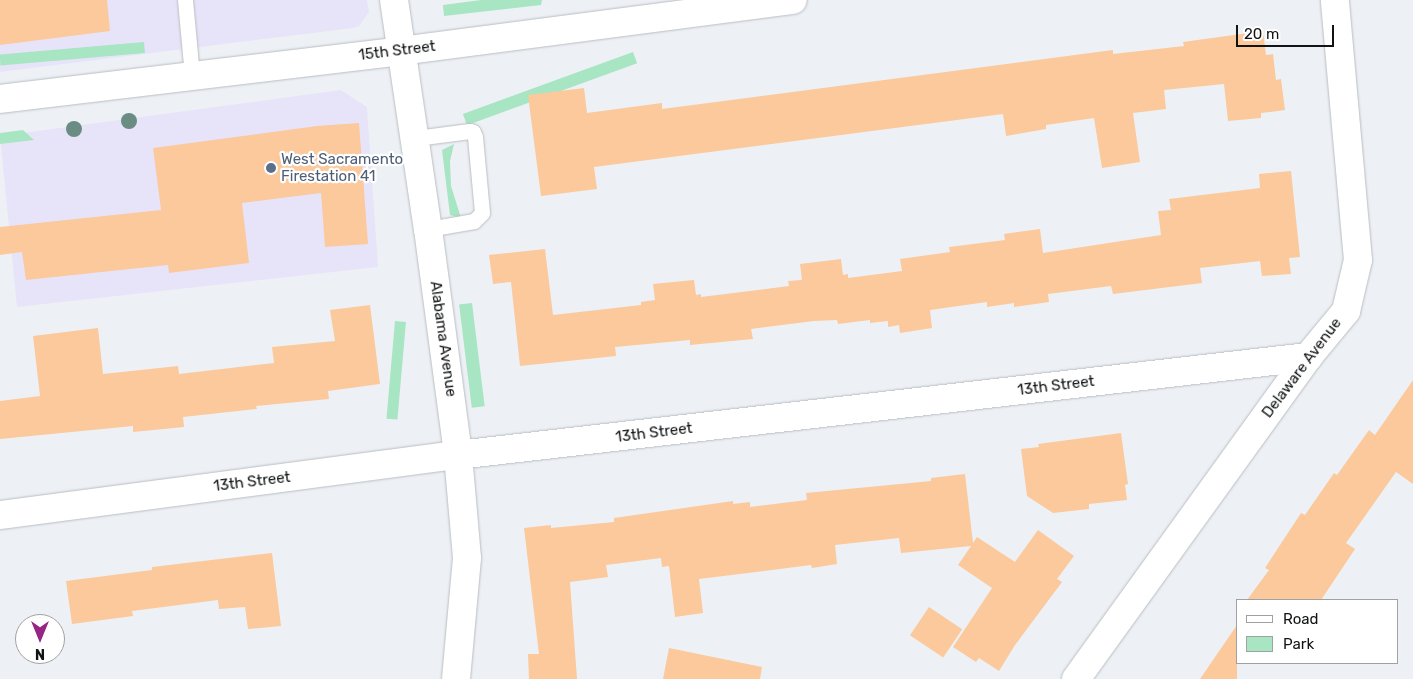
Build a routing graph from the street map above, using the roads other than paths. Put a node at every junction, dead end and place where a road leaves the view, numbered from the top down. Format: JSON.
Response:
{"nodes":[{"id":1,"x":185,"y":0,"type":"edge"},
{"id":2,"x":394,"y":0,"type":"edge"},
{"id":3,"x":794,"y":0,"type":"edge"},
{"id":4,"x":1335,"y":0,"type":"edge"},
{"id":5,"x":400,"y":51,"type":"junction"},
{"id":6,"x":192,"y":75,"type":"junction"},
{"id":7,"x":0,"y":99,"type":"edge"},
{"id":8,"x":416,"y":138,"type":"junction"},
{"id":9,"x":428,"y":229,"type":"junction"},
{"id":10,"x":1308,"y":357,"type":"junction"},
{"id":11,"x":458,"y":455,"type":"junction"},
{"id":12,"x":0,"y":515,"type":"edge"},
{"id":13,"x":456,"y":679,"type":"edge"},
{"id":14,"x":1076,"y":679,"type":"edge"}],
"edges":[{"from":1,"to":6,"type":"lane"},
{"from":2,"to":5,"type":"street","name":"Alabama Avenue"},
{"from":3,"to":5,"type":"street","name":"15th Street"},
{"from":4,"to":10,"type":"street","name":"Delaware Avenue"},
{"from":5,"to":6,"type":"street","name":"15th Street"},
{"from":5,"to":8,"type":"street","name":"Alabama Avenue"},
{"from":6,"to":7,"type":"street","name":"15th Street"},
{"from":8,"to":9,"type":"street","name":"Alabama Avenue"},
{"from":8,"to":9,"type":"lane"},
{"from":9,"to":11,"type":"street","name":"Alabama Avenue"},
{"from":10,"to":11,"type":"street","name":"13th Street"},
{"from":10,"to":14,"type":"street","name":"Delaware Avenue"},
{"from":11,"to":12,"type":"street","name":"13th Street"},
{"from":11,"to":13,"type":"street","name":"Alabama Avenue"}]}
